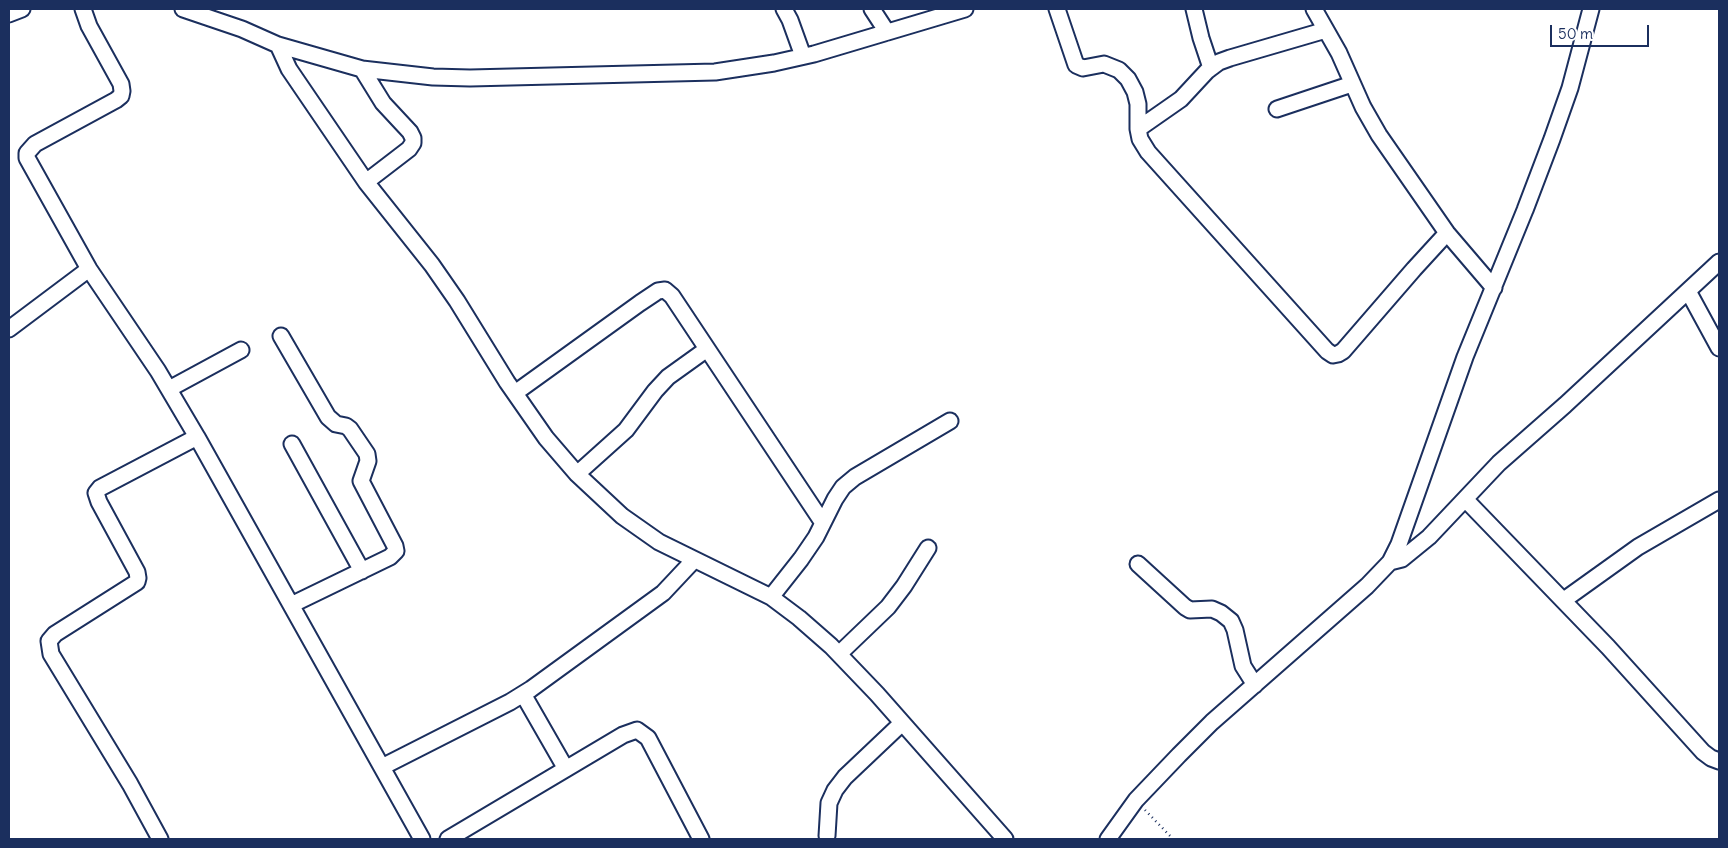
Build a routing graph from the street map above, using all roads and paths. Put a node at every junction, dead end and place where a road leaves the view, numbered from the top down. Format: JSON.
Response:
{"nodes":[{"id":1,"x":22,"y":9,"type":"edge"},
{"id":2,"x":83,"y":9,"type":"edge"},
{"id":3,"x":183,"y":9,"type":"edge"},
{"id":4,"x":784,"y":9,"type":"edge"},
{"id":5,"x":872,"y":9,"type":"edge"},
{"id":6,"x":966,"y":9,"type":"edge"},
{"id":7,"x":1057,"y":9,"type":"edge"},
{"id":8,"x":1194,"y":9,"type":"edge"},
{"id":9,"x":1314,"y":9,"type":"edge"},
{"id":10,"x":1591,"y":9,"type":"edge"},
{"id":11,"x":9,"y":14,"type":"edge"},
{"id":12,"x":1326,"y":30,"type":"junction"},
{"id":13,"x":887,"y":32,"type":"junction"},
{"id":14,"x":278,"y":45,"type":"junction"},
{"id":15,"x":803,"y":56,"type":"junction"},
{"id":16,"x":1211,"y":68,"type":"junction"},
{"id":17,"x":362,"y":69,"type":"junction"},
{"id":18,"x":1352,"y":84,"type":"junction"},
{"id":19,"x":1277,"y":109,"type":"dead end"},
{"id":20,"x":1138,"y":129,"type":"junction"},
{"id":21,"x":366,"y":182,"type":"junction"},
{"id":22,"x":1447,"y":233,"type":"junction"},
{"id":23,"x":1719,"y":262,"type":"edge"},
{"id":24,"x":89,"y":269,"type":"junction"},
{"id":25,"x":1494,"y":288,"type":"junction"},
{"id":26,"x":1688,"y":291,"type":"junction"},
{"id":27,"x":9,"y":329,"type":"edge"},
{"id":28,"x":281,"y":336,"type":"dead end"},
{"id":29,"x":1719,"y":348,"type":"edge"},
{"id":30,"x":706,"y":349,"type":"junction"},
{"id":31,"x":242,"y":350,"type":"dead end"},
{"id":32,"x":168,"y":388,"type":"junction"},
{"id":33,"x":515,"y":393,"type":"junction"},
{"id":34,"x":950,"y":421,"type":"dead end"},
{"id":35,"x":197,"y":437,"type":"junction"},
{"id":36,"x":292,"y":444,"type":"dead end"},
{"id":37,"x":577,"y":474,"type":"junction"},
{"id":38,"x":1465,"y":499,"type":"junction"},
{"id":39,"x":1719,"y":500,"type":"edge"},
{"id":40,"x":823,"y":524,"type":"junction"},
{"id":41,"x":928,"y":548,"type":"dead end"},
{"id":42,"x":694,"y":560,"type":"junction"},
{"id":43,"x":1138,"y":564,"type":"dead end"},
{"id":44,"x":1387,"y":566,"type":"junction"},
{"id":45,"x":362,"y":571,"type":"junction"},
{"id":46,"x":771,"y":597,"type":"junction"},
{"id":47,"x":1564,"y":600,"type":"junction"},
{"id":48,"x":290,"y":605,"type":"junction"},
{"id":49,"x":839,"y":654,"type":"junction"},
{"id":50,"x":1255,"y":685,"type":"junction"},
{"id":51,"x":523,"y":694,"type":"junction"},
{"id":52,"x":902,"y":723,"type":"junction"},
{"id":53,"x":1719,"y":761,"type":"edge"},
{"id":54,"x":382,"y":767,"type":"junction"},
{"id":55,"x":566,"y":769,"type":"junction"},
{"id":56,"x":1136,"y":800,"type":"junction"},
{"id":57,"x":827,"y":836,"type":"dead end"},
{"id":58,"x":160,"y":839,"type":"edge"},
{"id":59,"x":422,"y":839,"type":"edge"},
{"id":60,"x":448,"y":839,"type":"edge"},
{"id":61,"x":701,"y":839,"type":"edge"},
{"id":62,"x":1005,"y":839,"type":"edge"},
{"id":63,"x":1108,"y":839,"type":"edge"},
{"id":64,"x":1174,"y":839,"type":"edge"}],
"edges":[{"from":1,"to":11,"type":"street"},
{"from":2,"to":24,"type":"street"},
{"from":3,"to":14,"type":"street"},
{"from":4,"to":15,"type":"street"},
{"from":5,"to":13,"type":"street"},
{"from":6,"to":13,"type":"street"},
{"from":7,"to":20,"type":"street"},
{"from":8,"to":16,"type":"street"},
{"from":9,"to":12,"type":"street"},
{"from":10,"to":25,"type":"street"},
{"from":12,"to":16,"type":"street"},
{"from":12,"to":18,"type":"street"},
{"from":13,"to":15,"type":"street"},
{"from":14,"to":17,"type":"street"},
{"from":14,"to":21,"type":"street"},
{"from":15,"to":17,"type":"street"},
{"from":16,"to":20,"type":"street"},
{"from":17,"to":21,"type":"street"},
{"from":18,"to":19,"type":"street"},
{"from":18,"to":22,"type":"street"},
{"from":20,"to":22,"type":"street"},
{"from":21,"to":33,"type":"street"},
{"from":22,"to":25,"type":"street"},
{"from":23,"to":26,"type":"street"},
{"from":24,"to":27,"type":"street"},
{"from":24,"to":32,"type":"street"},
{"from":25,"to":44,"type":"street"},
{"from":26,"to":29,"type":"street"},
{"from":26,"to":38,"type":"street"},
{"from":28,"to":45,"type":"street"},
{"from":30,"to":33,"type":"street"},
{"from":30,"to":37,"type":"street"},
{"from":30,"to":40,"type":"street"},
{"from":31,"to":32,"type":"street"},
{"from":32,"to":35,"type":"street"},
{"from":33,"to":37,"type":"street"},
{"from":34,"to":40,"type":"street"},
{"from":35,"to":48,"type":"street"},
{"from":35,"to":58,"type":"street"},
{"from":36,"to":45,"type":"street"},
{"from":37,"to":42,"type":"street"},
{"from":38,"to":44,"type":"street"},
{"from":38,"to":47,"type":"street"},
{"from":39,"to":47,"type":"street"},
{"from":40,"to":46,"type":"street"},
{"from":41,"to":49,"type":"street"},
{"from":42,"to":46,"type":"street"},
{"from":42,"to":51,"type":"street"},
{"from":43,"to":50,"type":"street"},
{"from":44,"to":50,"type":"street"},
{"from":45,"to":48,"type":"street"},
{"from":46,"to":49,"type":"street"},
{"from":47,"to":53,"type":"street"},
{"from":48,"to":54,"type":"street"},
{"from":49,"to":52,"type":"street"},
{"from":50,"to":56,"type":"street"},
{"from":51,"to":54,"type":"street"},
{"from":51,"to":55,"type":"street"},
{"from":52,"to":57,"type":"street"},
{"from":52,"to":62,"type":"street"},
{"from":54,"to":59,"type":"street"},
{"from":55,"to":60,"type":"street"},
{"from":55,"to":61,"type":"street"},
{"from":56,"to":63,"type":"street"},
{"from":56,"to":64,"type":"path"}]}
